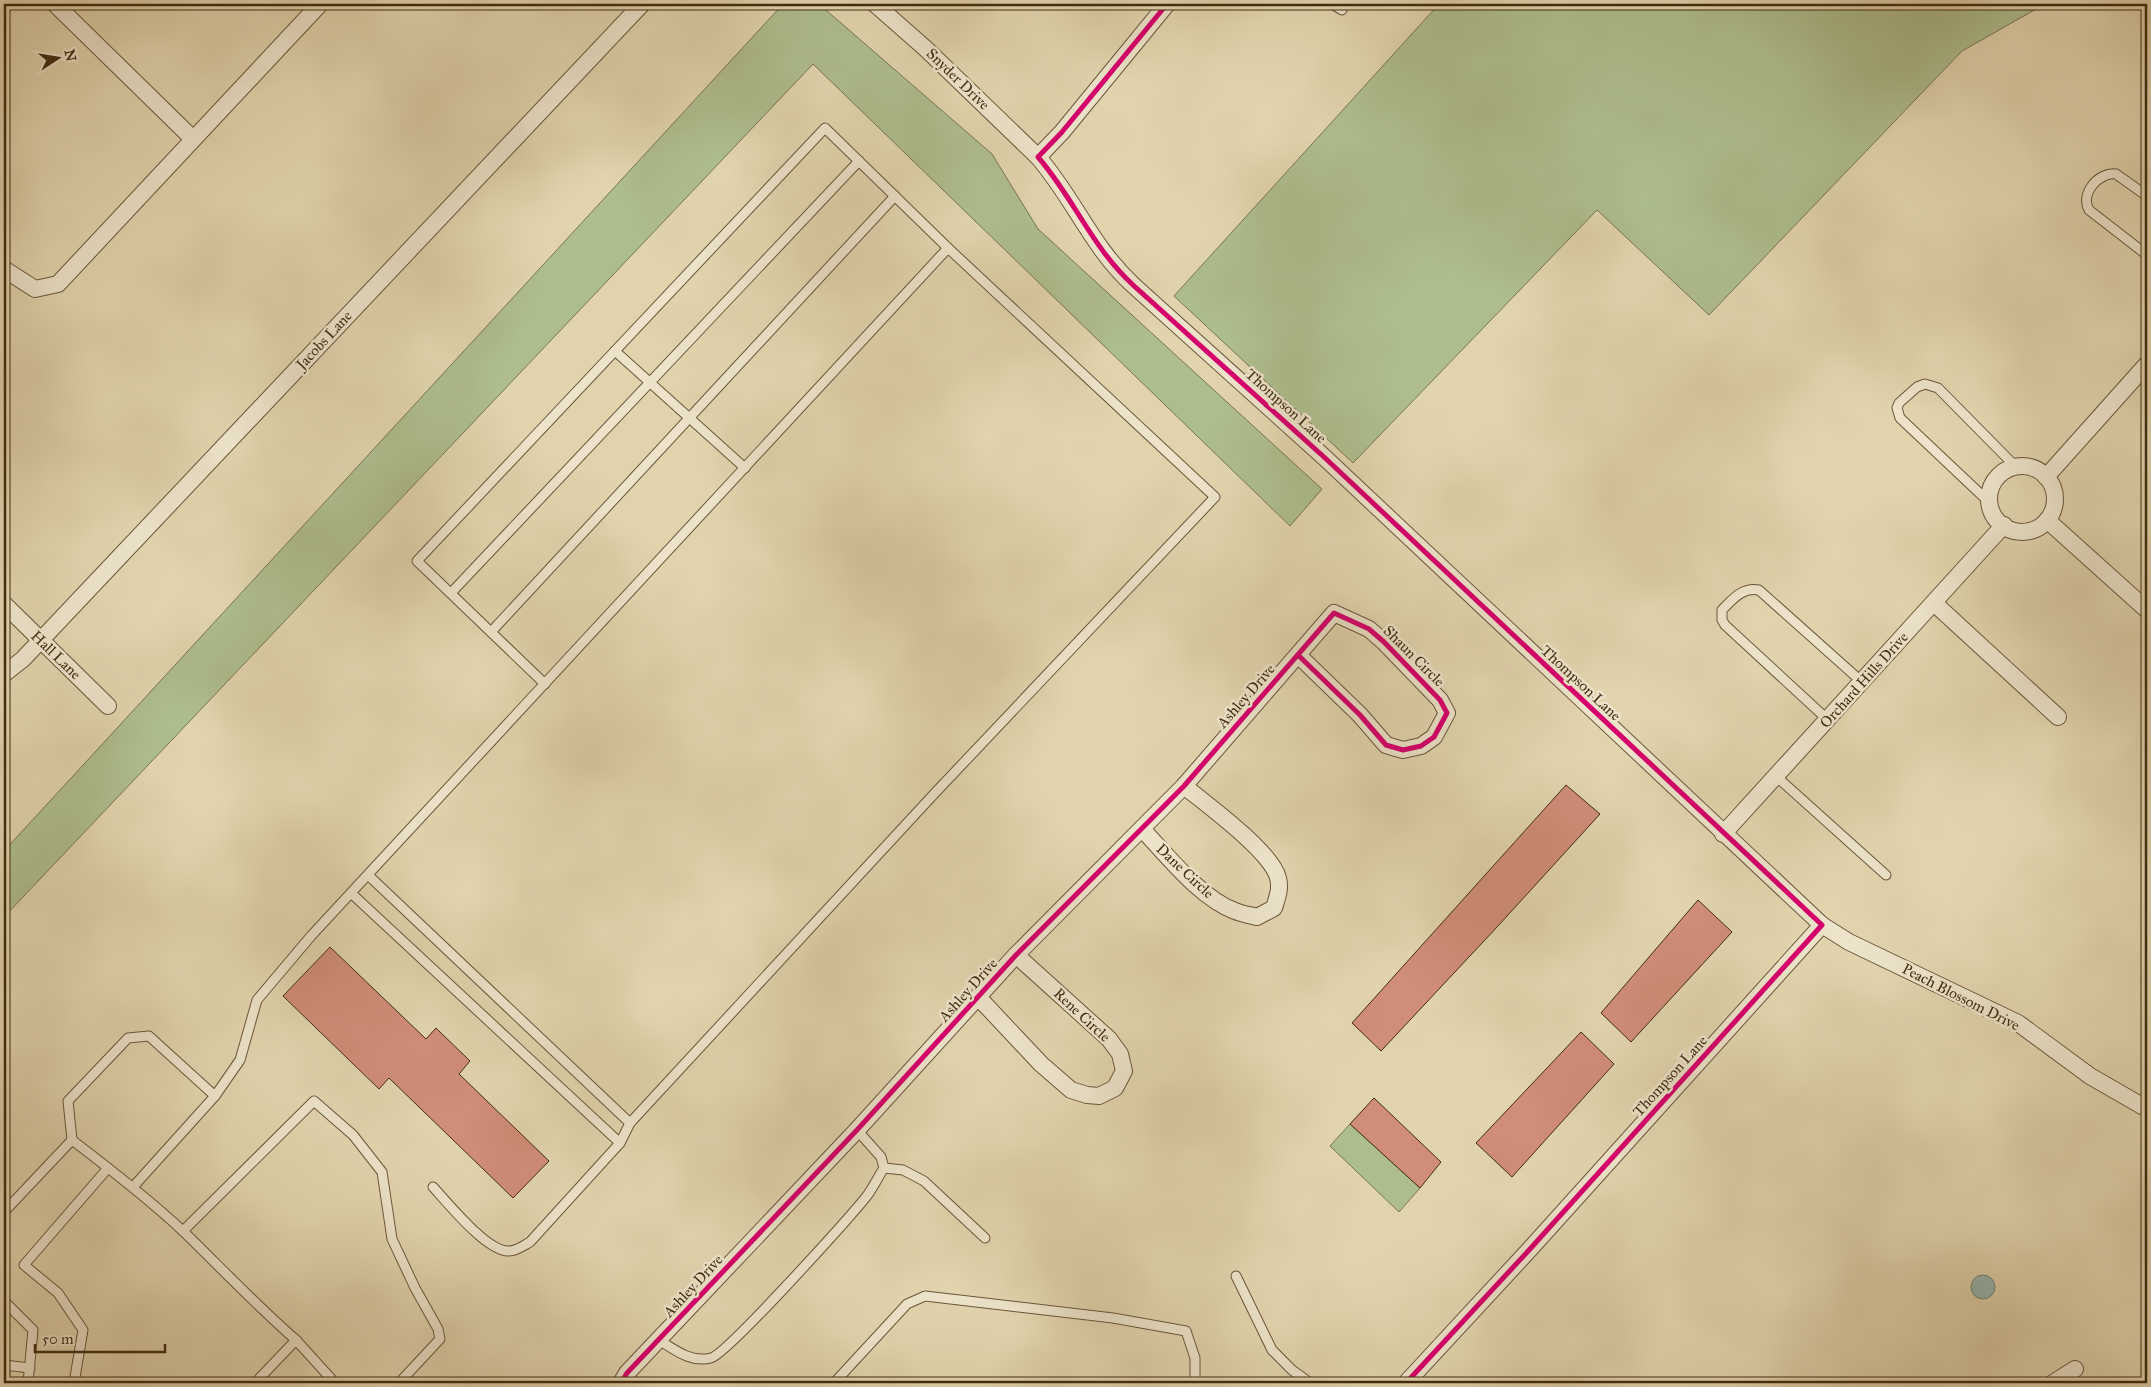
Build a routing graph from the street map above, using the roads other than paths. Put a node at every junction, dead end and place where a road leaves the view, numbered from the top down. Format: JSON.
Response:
{"nodes":[{"id":1,"x":55,"y":4,"type":"edge"},
{"id":2,"x":320,"y":4,"type":"edge"},
{"id":3,"x":642,"y":4,"type":"edge"},
{"id":4,"x":875,"y":4,"type":"edge"},
{"id":5,"x":1167,"y":4,"type":"edge"},
{"id":6,"x":1332,"y":4,"type":"edge"},
{"id":7,"x":1342,"y":10,"type":"dead end"},
{"id":8,"x":193,"y":139,"type":"junction"},
{"id":9,"x":1038,"y":158,"type":"junction"},
{"id":10,"x":859,"y":161,"type":"junction"},
{"id":11,"x":895,"y":196,"type":"junction"},
{"id":12,"x":2147,"y":196,"type":"edge"},
{"id":13,"x":948,"y":248,"type":"junction"},
{"id":14,"x":2147,"y":255,"type":"edge"},
{"id":15,"x":4,"y":269,"type":"edge"},
{"id":16,"x":615,"y":351,"type":"junction"},
{"id":17,"x":2147,"y":364,"type":"edge"},
{"id":18,"x":651,"y":382,"type":"junction"},
{"id":19,"x":691,"y":418,"type":"junction"},
{"id":20,"x":745,"y":468,"type":"junction"},
{"id":21,"x":2016,"y":468,"type":"junction"},
{"id":22,"x":2046,"y":476,"type":"junction"},
{"id":23,"x":1990,"y":503,"type":"junction"},
{"id":24,"x":2047,"y":520,"type":"junction"},
{"id":25,"x":2004,"y":525,"type":"junction"},
{"id":26,"x":451,"y":593,"type":"junction"},
{"id":27,"x":1934,"y":603,"type":"junction"},
{"id":28,"x":4,"y":604,"type":"edge"},
{"id":29,"x":2147,"y":610,"type":"edge"},
{"id":30,"x":1334,"y":613,"type":"joint"},
{"id":31,"x":491,"y":632,"type":"junction"},
{"id":32,"x":40,"y":641,"type":"junction"},
{"id":33,"x":1298,"y":655,"type":"junction"},
{"id":34,"x":4,"y":674,"type":"edge"},
{"id":35,"x":1862,"y":682,"type":"junction"},
{"id":36,"x":545,"y":684,"type":"junction"},
{"id":37,"x":108,"y":706,"type":"dead end"},
{"id":38,"x":2058,"y":717,"type":"dead end"},
{"id":39,"x":1828,"y":720,"type":"junction"},
{"id":40,"x":1777,"y":777,"type":"junction"},
{"id":41,"x":1184,"y":786,"type":"junction"},
{"id":42,"x":1142,"y":829,"type":"junction"},
{"id":43,"x":1723,"y":834,"type":"junction"},
{"id":44,"x":368,"y":875,"type":"junction"},
{"id":45,"x":1886,"y":875,"type":"dead end"},
{"id":46,"x":351,"y":893,"type":"junction"},
{"id":47,"x":1822,"y":925,"type":"junction"},
{"id":48,"x":1016,"y":956,"type":"junction"},
{"id":49,"x":978,"y":997,"type":"junction"},
{"id":50,"x":215,"y":1096,"type":"junction"},
{"id":51,"x":2147,"y":1107,"type":"edge"},
{"id":52,"x":630,"y":1123,"type":"junction"},
{"id":53,"x":857,"y":1130,"type":"junction"},
{"id":54,"x":72,"y":1140,"type":"junction"},
{"id":55,"x":620,"y":1143,"type":"junction"},
{"id":56,"x":108,"y":1168,"type":"junction"},
{"id":57,"x":884,"y":1168,"type":"junction"},
{"id":58,"x":133,"y":1187,"type":"junction"},
{"id":59,"x":433,"y":1187,"type":"dead end"},
{"id":60,"x":4,"y":1212,"type":"edge"},
{"id":61,"x":183,"y":1231,"type":"junction"},
{"id":62,"x":985,"y":1238,"type":"dead end"},
{"id":63,"x":1236,"y":1276,"type":"dead end"},
{"id":64,"x":4,"y":1301,"type":"edge"},
{"id":65,"x":296,"y":1340,"type":"junction"},
{"id":66,"x":659,"y":1340,"type":"junction"},
{"id":67,"x":4,"y":1365,"type":"edge"},
{"id":68,"x":30,"y":1368,"type":"junction"},
{"id":69,"x":2075,"y":1369,"type":"dead end"},
{"id":70,"x":28,"y":1383,"type":"edge"},
{"id":71,"x":74,"y":1383,"type":"edge"},
{"id":72,"x":255,"y":1383,"type":"edge"},
{"id":73,"x":335,"y":1383,"type":"edge"},
{"id":74,"x":399,"y":1383,"type":"edge"},
{"id":75,"x":621,"y":1383,"type":"edge"},
{"id":76,"x":834,"y":1383,"type":"edge"},
{"id":77,"x":1195,"y":1383,"type":"edge"},
{"id":78,"x":1310,"y":1383,"type":"edge"},
{"id":79,"x":1406,"y":1383,"type":"edge"},
{"id":80,"x":2053,"y":1383,"type":"edge"}],
"edges":[{"from":1,"to":8,"type":"street"},
{"from":2,"to":8,"type":"street"},
{"from":3,"to":32,"type":"street","name":"Jacobs Lane"},
{"from":4,"to":9,"type":"street","name":"Snyder Drive"},
{"from":5,"to":9,"type":"street"},
{"from":6,"to":7,"type":"lane"},
{"from":8,"to":15,"type":"street"},
{"from":9,"to":43,"type":"street","name":"Thompson Lane"},
{"from":10,"to":11,"type":"lane"},
{"from":10,"to":16,"type":"lane"},
{"from":10,"to":18,"type":"lane"},
{"from":11,"to":13,"type":"lane"},
{"from":11,"to":19,"type":"lane"},
{"from":12,"to":14,"type":"lane"},
{"from":13,"to":20,"type":"lane"},
{"from":13,"to":52,"type":"lane"},
{"from":16,"to":18,"type":"lane"},
{"from":16,"to":26,"type":"lane"},
{"from":17,"to":22,"type":"street"},
{"from":18,"to":19,"type":"lane"},
{"from":18,"to":26,"type":"lane"},
{"from":19,"to":20,"type":"lane"},
{"from":19,"to":31,"type":"lane"},
{"from":20,"to":36,"type":"lane"},
{"from":21,"to":22,"type":"street"},
{"from":21,"to":23,"type":"street"},
{"from":21,"to":23,"type":"lane"},
{"from":22,"to":24,"type":"street"},
{"from":23,"to":25,"type":"street"},
{"from":24,"to":25,"type":"street"},
{"from":24,"to":29,"type":"street"},
{"from":25,"to":27,"type":"street","name":"Orchard Hills Drive"},
{"from":26,"to":31,"type":"lane"},
{"from":27,"to":35,"type":"street","name":"Orchard Hills Drive"},
{"from":27,"to":38,"type":"street"},
{"from":28,"to":32,"type":"street","name":"Hall Lane"},
{"from":30,"to":33,"type":"street","name":"Ashley Drive"},
{"from":30,"to":33,"type":"street","name":"Shaun Circle"},
{"from":31,"to":36,"type":"lane"},
{"from":32,"to":34,"type":"street","name":"Jacobs Lane"},
{"from":32,"to":37,"type":"street","name":"Hall Lane"},
{"from":33,"to":41,"type":"street","name":"Ashley Drive"},
{"from":35,"to":39,"type":"street","name":"Orchard Hills Drive"},
{"from":35,"to":39,"type":"lane"},
{"from":36,"to":44,"type":"lane"},
{"from":39,"to":40,"type":"street","name":"Orchard Hills Drive"},
{"from":40,"to":43,"type":"street","name":"Orchard Hills Drive"},
{"from":40,"to":45,"type":"lane"},
{"from":41,"to":42,"type":"street","name":"Ashley Drive"},
{"from":41,"to":42,"type":"street","name":"Dane Circle"},
{"from":42,"to":48,"type":"street","name":"Ashley Drive"},
{"from":43,"to":47,"type":"street","name":"Thompson Lane"},
{"from":44,"to":46,"type":"lane"},
{"from":44,"to":52,"type":"lane"},
{"from":46,"to":50,"type":"lane"},
{"from":46,"to":55,"type":"lane"},
{"from":47,"to":51,"type":"street","name":"Peach Blossom Drive"},
{"from":47,"to":79,"type":"street","name":"Thompson Lane"},
{"from":48,"to":49,"type":"street","name":"Ashley Drive"},
{"from":48,"to":49,"type":"street","name":"Rene Circle"},
{"from":49,"to":53,"type":"street","name":"Ashley Drive"},
{"from":50,"to":54,"type":"lane"},
{"from":50,"to":58,"type":"lane"},
{"from":52,"to":55,"type":"lane"},
{"from":53,"to":57,"type":"lane"},
{"from":53,"to":66,"type":"street","name":"Ashley Drive"},
{"from":54,"to":56,"type":"lane"},
{"from":54,"to":60,"type":"lane"},
{"from":55,"to":59,"type":"lane"},
{"from":56,"to":58,"type":"lane"},
{"from":56,"to":71,"type":"lane"},
{"from":57,"to":62,"type":"lane"},
{"from":57,"to":66,"type":"lane"},
{"from":58,"to":61,"type":"lane"},
{"from":61,"to":65,"type":"lane"},
{"from":61,"to":74,"type":"lane"},
{"from":63,"to":78,"type":"lane"},
{"from":64,"to":68,"type":"lane"},
{"from":65,"to":72,"type":"lane"},
{"from":65,"to":73,"type":"lane"},
{"from":66,"to":75,"type":"street","name":"Ashley Drive"},
{"from":67,"to":68,"type":"lane"},
{"from":68,"to":70,"type":"lane"},
{"from":69,"to":80,"type":"street"},
{"from":76,"to":77,"type":"lane"}]}
